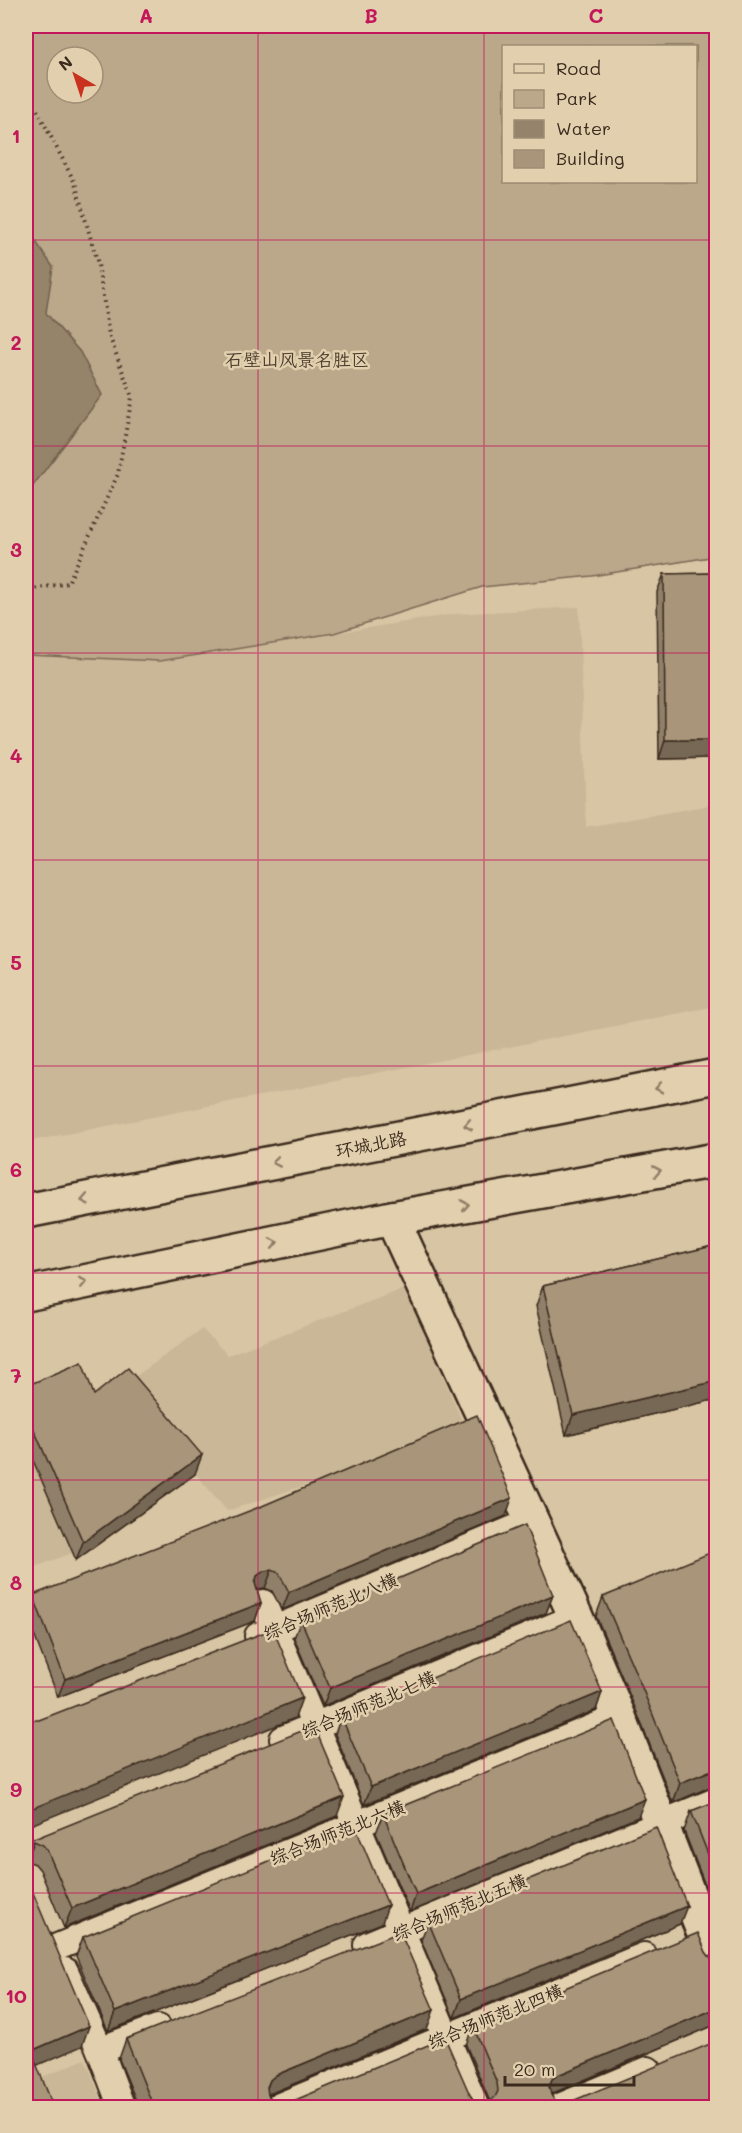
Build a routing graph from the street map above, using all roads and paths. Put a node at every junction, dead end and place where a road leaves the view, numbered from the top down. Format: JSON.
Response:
{"nodes":[{"id":1,"x":26,"y":96,"type":"edge"},
{"id":2,"x":26,"y":590,"type":"edge"},
{"id":3,"x":717,"y":1076,"type":"edge"},
{"id":4,"x":717,"y":1161,"type":"edge"},
{"id":5,"x":26,"y":1211,"type":"edge"},
{"id":6,"x":392,"y":1218,"type":"junction"},
{"id":7,"x":26,"y":1294,"type":"edge"},
{"id":8,"x":533,"y":1521,"type":"junction"},
{"id":9,"x":263,"y":1603,"type":"edge"},
{"id":10,"x":576,"y":1617,"type":"junction"},
{"id":11,"x":274,"y":1630,"type":"junction"},
{"id":12,"x":231,"y":1647,"type":"edge"},
{"id":13,"x":619,"y":1717,"type":"junction"},
{"id":14,"x":315,"y":1726,"type":"junction"},
{"id":15,"x":259,"y":1749,"type":"edge"},
{"id":16,"x":717,"y":1801,"type":"edge"},
{"id":17,"x":660,"y":1823,"type":"junction"},
{"id":18,"x":357,"y":1824,"type":"junction"},
{"id":19,"x":403,"y":1931,"type":"junction"},
{"id":20,"x":693,"y":1936,"type":"edge"},
{"id":21,"x":349,"y":1952,"type":"edge"},
{"id":22,"x":717,"y":1964,"type":"edge"},
{"id":23,"x":176,"y":2020,"type":"edge"},
{"id":24,"x":447,"y":2036,"type":"junction"},
{"id":25,"x":100,"y":2050,"type":"junction"},
{"id":26,"x":674,"y":2059,"type":"edge"},
{"id":27,"x":122,"y":2108,"type":"edge"},
{"id":28,"x":275,"y":2108,"type":"edge"},
{"id":29,"x":476,"y":2108,"type":"edge"},
{"id":30,"x":557,"y":2108,"type":"edge"}],
"edges":[{"from":1,"to":2,"type":"path"},
{"from":3,"to":5,"type":"main road","name":"环城北路","one_way":true},
{"from":6,"to":4,"type":"main road","one_way":true},
{"from":7,"to":6,"type":"main road","one_way":true},
{"from":6,"to":8,"type":"main road"},
{"from":8,"to":10,"type":"main road"},
{"from":8,"to":11,"type":"lane","name":"综合场师范北八横"},
{"from":9,"to":11,"type":"lane"},
{"from":10,"to":13,"type":"main road"},
{"from":10,"to":14,"type":"lane","name":"综合场师范北七横"},
{"from":11,"to":12,"type":"lane","name":"综合场师范北八横"},
{"from":11,"to":14,"type":"lane"},
{"from":13,"to":17,"type":"main road"},
{"from":13,"to":18,"type":"lane","name":"综合场师范北六横"},
{"from":14,"to":15,"type":"lane","name":"综合场师范北七横"},
{"from":14,"to":18,"type":"lane"},
{"from":16,"to":17,"type":"lane","name":"综合场师范北五横"},
{"from":17,"to":19,"type":"lane","name":"综合场师范北五横"},
{"from":17,"to":20,"type":"main road"},
{"from":18,"to":19,"type":"lane"},
{"from":18,"to":25,"type":"lane","name":"综合场师范北六横"},
{"from":19,"to":21,"type":"lane","name":"综合场师范北五横"},
{"from":19,"to":24,"type":"lane"},
{"from":20,"to":22,"type":"main road"},
{"from":20,"to":24,"type":"lane","name":"综合场师范北四横"},
{"from":23,"to":25,"type":"lane"},
{"from":24,"to":28,"type":"lane","name":"综合场师范北四横"},
{"from":24,"to":29,"type":"lane"},
{"from":25,"to":27,"type":"lane"},
{"from":26,"to":30,"type":"lane"}]}
